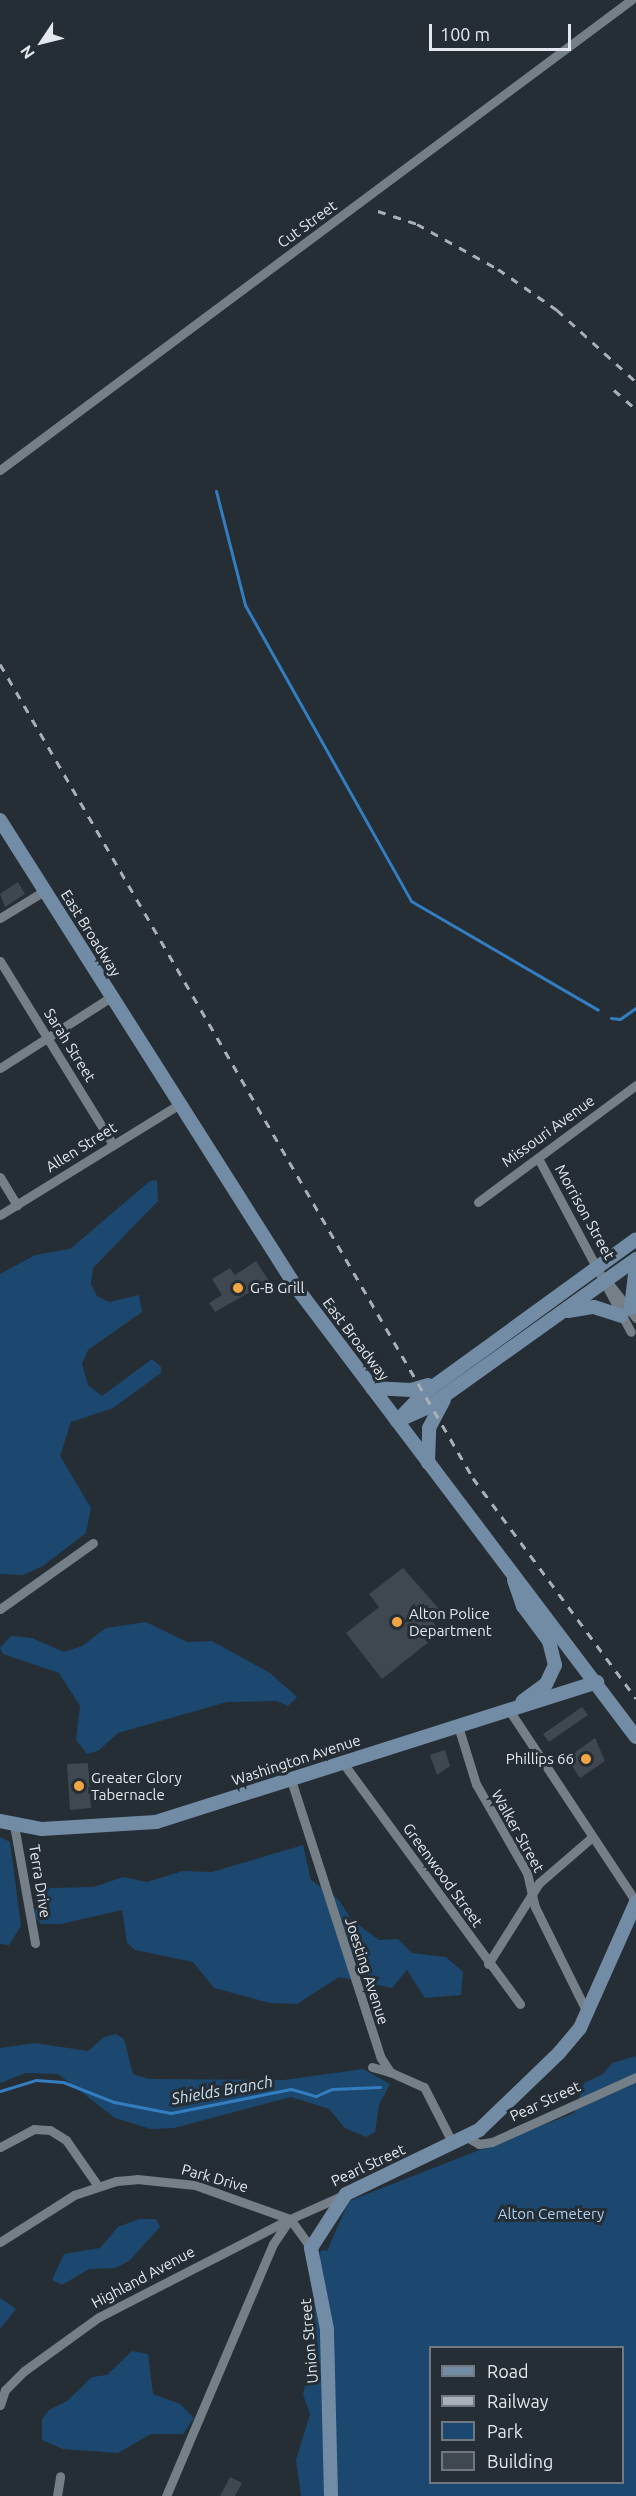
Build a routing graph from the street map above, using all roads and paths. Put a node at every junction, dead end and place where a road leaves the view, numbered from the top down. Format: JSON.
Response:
{"nodes":[{"id":1,"x":631,"y":0,"type":"edge"},
{"id":2,"x":0,"y":470,"type":"edge"},
{"id":3,"x":0,"y":820,"type":"edge"},
{"id":4,"x":44,"y":891,"type":"junction"},
{"id":5,"x":0,"y":918,"type":"edge"},
{"id":6,"x":0,"y":961,"type":"edge"},
{"id":7,"x":111,"y":998,"type":"junction"},
{"id":8,"x":47,"y":1038,"type":"junction"},
{"id":9,"x":0,"y":1068,"type":"edge"},
{"id":10,"x":636,"y":1085,"type":"edge"},
{"id":11,"x":178,"y":1105,"type":"junction"},
{"id":12,"x":113,"y":1145,"type":"junction"},
{"id":13,"x":538,"y":1158,"type":"junction"},
{"id":14,"x":0,"y":1177,"type":"edge"},
{"id":15,"x":478,"y":1202,"type":"dead end"},
{"id":16,"x":17,"y":1205,"type":"junction"},
{"id":17,"x":0,"y":1215,"type":"edge"},
{"id":18,"x":636,"y":1239,"type":"edge"},
{"id":19,"x":636,"y":1259,"type":"edge"},
{"id":20,"x":599,"y":1266,"type":"junction"},
{"id":21,"x":636,"y":1266,"type":"edge"},
{"id":22,"x":607,"y":1281,"type":"junction"},
{"id":23,"x":563,"y":1312,"type":"junction"},
{"id":24,"x":629,"y":1314,"type":"edge"},
{"id":25,"x":631,"y":1332,"type":"dead end"},
{"id":26,"x":439,"y":1382,"type":"junction"},
{"id":27,"x":372,"y":1388,"type":"junction"},
{"id":28,"x":449,"y":1392,"type":"junction"},
{"id":29,"x":397,"y":1421,"type":"junction"},
{"id":30,"x":428,"y":1462,"type":"junction"},
{"id":31,"x":93,"y":1543,"type":"dead end"},
{"id":32,"x":509,"y":1567,"type":"junction"},
{"id":33,"x":0,"y":1609,"type":"edge"},
{"id":34,"x":597,"y":1682,"type":"junction"},
{"id":35,"x":509,"y":1710,"type":"junction"},
{"id":36,"x":458,"y":1726,"type":"junction"},
{"id":37,"x":636,"y":1737,"type":"edge"},
{"id":38,"x":343,"y":1763,"type":"junction"},
{"id":39,"x":291,"y":1780,"type":"junction"},
{"id":40,"x":0,"y":1821,"type":"edge"},
{"id":41,"x":14,"y":1825,"type":"junction"},
{"id":42,"x":591,"y":1838,"type":"junction"},
{"id":43,"x":533,"y":1898,"type":"junction"},
{"id":44,"x":636,"y":1902,"type":"edge"},
{"id":45,"x":35,"y":1943,"type":"dead end"},
{"id":46,"x":488,"y":1964,"type":"junction"},
{"id":47,"x":520,"y":2004,"type":"dead end"},
{"id":48,"x":587,"y":2012,"type":"junction"},
{"id":49,"x":372,"y":2067,"type":"dead end"},
{"id":50,"x":390,"y":2072,"type":"junction"},
{"id":51,"x":636,"y":2077,"type":"edge"},
{"id":52,"x":467,"y":2137,"type":"junction"},
{"id":53,"x":453,"y":2144,"type":"junction"},
{"id":54,"x":0,"y":2147,"type":"edge"},
{"id":55,"x":98,"y":2186,"type":"junction"},
{"id":56,"x":346,"y":2194,"type":"junction"},
{"id":57,"x":290,"y":2219,"type":"junction"},
{"id":58,"x":0,"y":2242,"type":"edge"},
{"id":59,"x":311,"y":2248,"type":"junction"},
{"id":60,"x":0,"y":2405,"type":"edge"},
{"id":61,"x":60,"y":2476,"type":"dead end"},
{"id":62,"x":57,"y":2496,"type":"edge"},
{"id":63,"x":166,"y":2496,"type":"edge"},
{"id":64,"x":331,"y":2496,"type":"edge"}],
"edges":[{"from":1,"to":2,"type":"street","name":"Cut Street"},
{"from":3,"to":4,"type":"main road","name":"East Broadway"},
{"from":4,"to":5,"type":"street"},
{"from":4,"to":7,"type":"main road","name":"East Broadway"},
{"from":6,"to":8,"type":"street","name":"Sarah Street"},
{"from":7,"to":8,"type":"street"},
{"from":7,"to":11,"type":"main road","name":"East Broadway"},
{"from":8,"to":9,"type":"street"},
{"from":8,"to":12,"type":"street","name":"Sarah Street"},
{"from":10,"to":13,"type":"street","name":"Missouri Avenue"},
{"from":11,"to":12,"type":"street","name":"Allen Street"},
{"from":11,"to":27,"type":"main road","name":"East Broadway"},
{"from":12,"to":16,"type":"street","name":"Allen Street"},
{"from":13,"to":15,"type":"street","name":"Missouri Avenue"},
{"from":13,"to":20,"type":"street","name":"Morrison Street"},
{"from":14,"to":16,"type":"street"},
{"from":16,"to":17,"type":"street","name":"Allen Street"},
{"from":18,"to":20,"type":"main road"},
{"from":19,"to":22,"type":"main road"},
{"from":20,"to":22,"type":"street","name":"Morrison Street"},
{"from":20,"to":26,"type":"main road"},
{"from":21,"to":24,"type":"main road"},
{"from":22,"to":23,"type":"main road"},
{"from":22,"to":24,"type":"street","name":"Morrison Street"},
{"from":23,"to":24,"type":"main road"},
{"from":23,"to":28,"type":"main road"},
{"from":24,"to":25,"type":"street","name":"Morrison Street"},
{"from":26,"to":27,"type":"main road"},
{"from":26,"to":29,"type":"main road"},
{"from":27,"to":29,"type":"main road","name":"East Broadway"},
{"from":28,"to":29,"type":"main road"},
{"from":28,"to":30,"type":"main road"},
{"from":29,"to":30,"type":"main road","name":"East Broadway"},
{"from":30,"to":32,"type":"main road","name":"East Broadway"},
{"from":31,"to":33,"type":"street"},
{"from":32,"to":34,"type":"main road","name":"East Broadway"},
{"from":32,"to":35,"type":"main road"},
{"from":34,"to":35,"type":"main road","name":"Washington Avenue"},
{"from":34,"to":37,"type":"main road","name":"East Broadway"},
{"from":35,"to":36,"type":"main road","name":"Washington Avenue"},
{"from":35,"to":42,"type":"street"},
{"from":36,"to":38,"type":"main road","name":"Washington Avenue"},
{"from":36,"to":43,"type":"street","name":"Walker Street"},
{"from":38,"to":39,"type":"main road","name":"Washington Avenue"},
{"from":38,"to":46,"type":"street","name":"Greenwood Street"},
{"from":39,"to":41,"type":"main road","name":"Washington Avenue"},
{"from":39,"to":50,"type":"street","name":"Joesting Avenue"},
{"from":40,"to":41,"type":"main road","name":"Washington Avenue"},
{"from":41,"to":45,"type":"street","name":"Terra Drive"},
{"from":42,"to":43,"type":"street"},
{"from":42,"to":44,"type":"street"},
{"from":43,"to":46,"type":"street"},
{"from":43,"to":48,"type":"street","name":"Walker Street"},
{"from":44,"to":48,"type":"main road","name":"Pearl Street"},
{"from":46,"to":47,"type":"street","name":"Greenwood Street"},
{"from":48,"to":52,"type":"main road","name":"Pearl Street"},
{"from":49,"to":50,"type":"street"},
{"from":50,"to":53,"type":"street"},
{"from":51,"to":52,"type":"street","name":"Pear Street"},
{"from":52,"to":53,"type":"main road","name":"Pearl Street"},
{"from":53,"to":56,"type":"main road","name":"Pearl Street"},
{"from":54,"to":55,"type":"street"},
{"from":55,"to":57,"type":"street","name":"Park Drive"},
{"from":55,"to":58,"type":"street","name":"Park Drive"},
{"from":56,"to":57,"type":"street","name":"Pearl Street"},
{"from":56,"to":59,"type":"main road"},
{"from":57,"to":59,"type":"street"},
{"from":57,"to":60,"type":"street","name":"Highland Avenue"},
{"from":57,"to":63,"type":"street"},
{"from":59,"to":64,"type":"main road","name":"Union Street"},
{"from":61,"to":62,"type":"street"}]}
